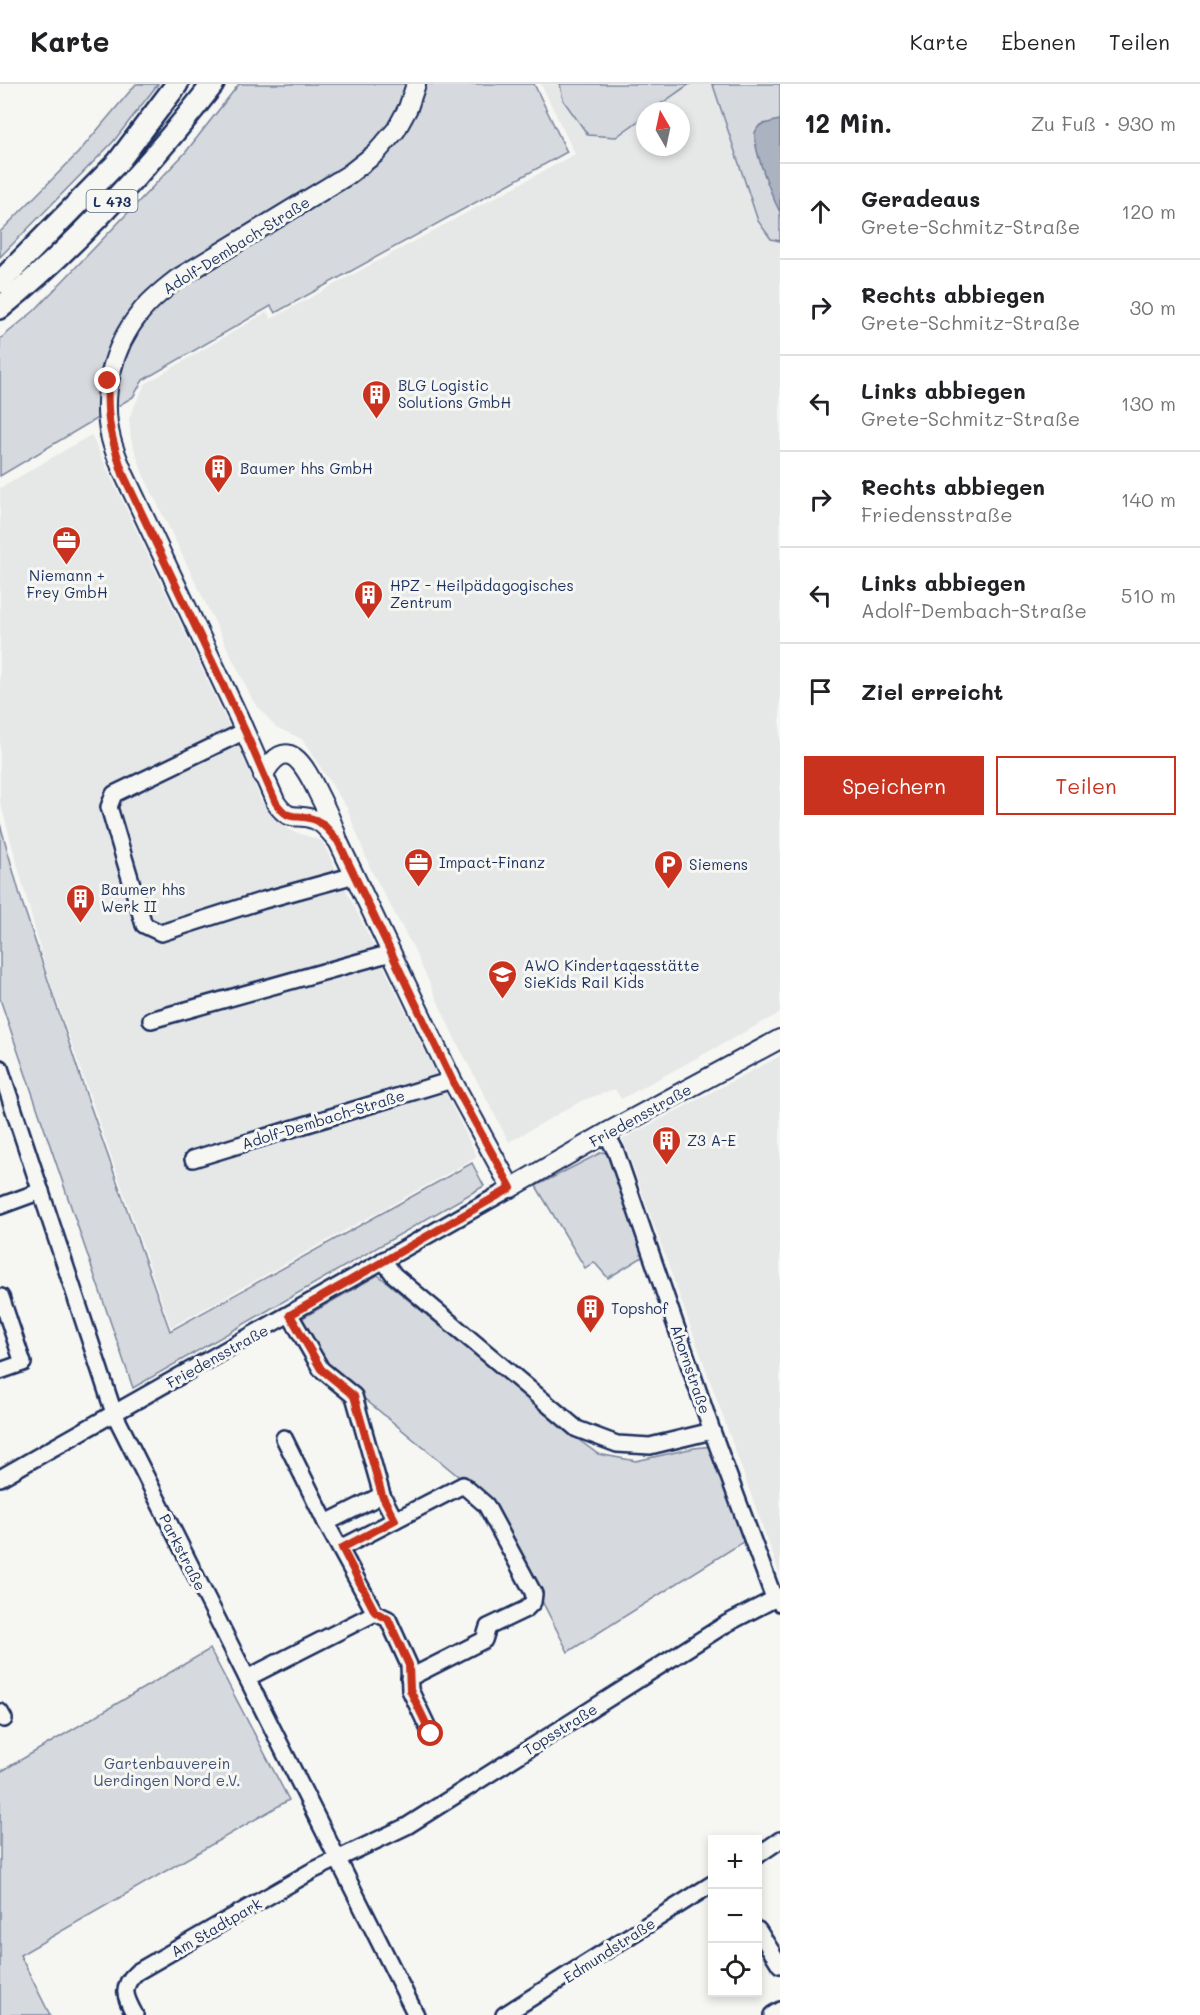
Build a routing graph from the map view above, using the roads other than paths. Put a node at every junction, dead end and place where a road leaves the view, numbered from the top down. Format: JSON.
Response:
{"nodes":[{"id":1,"x":177,"y":84,"type":"edge"},
{"id":2,"x":213,"y":84,"type":"edge"},
{"id":3,"x":416,"y":84,"type":"edge"},
{"id":4,"x":0,"y":282,"type":"edge"},
{"id":5,"x":0,"y":308,"type":"edge"},
{"id":6,"x":247,"y":736,"type":"junction"},
{"id":7,"x":275,"y":759,"type":"junction"},
{"id":8,"x":263,"y":776,"type":"junction"},
{"id":9,"x":320,"y":796,"type":"junction"},
{"id":10,"x":291,"y":818,"type":"junction"},
{"id":11,"x":338,"y":841,"type":"junction"},
{"id":12,"x":355,"y":875,"type":"junction"},
{"id":13,"x":391,"y":952,"type":"junction"},
{"id":14,"x":150,"y":1020,"type":"dead end"},
{"id":15,"x":780,"y":1040,"type":"edge"},
{"id":16,"x":0,"y":1068,"type":"edge"},
{"id":17,"x":452,"y":1080,"type":"junction"},
{"id":18,"x":606,"y":1133,"type":"junction"},
{"id":19,"x":193,"y":1159,"type":"dead end"},
{"id":20,"x":511,"y":1188,"type":"junction"},
{"id":21,"x":41,"y":1191,"type":"junction"},
{"id":22,"x":0,"y":1206,"type":"edge"},
{"id":23,"x":383,"y":1260,"type":"junction"},
{"id":24,"x":1,"y":1297,"type":"edge"},
{"id":25,"x":290,"y":1315,"type":"junction"},
{"id":26,"x":0,"y":1371,"type":"edge"},
{"id":27,"x":114,"y":1413,"type":"junction"},
{"id":28,"x":712,"y":1431,"type":"junction"},
{"id":29,"x":284,"y":1438,"type":"dead end"},
{"id":30,"x":0,"y":1478,"type":"edge"},
{"id":31,"x":382,"y":1495,"type":"junction"},
{"id":32,"x":395,"y":1520,"type":"junction"},
{"id":33,"x":327,"y":1523,"type":"junction"},
{"id":34,"x":342,"y":1548,"type":"junction"},
{"id":35,"x":778,"y":1599,"type":"edge"},
{"id":36,"x":375,"y":1612,"type":"junction"},
{"id":37,"x":247,"y":1678,"type":"junction"},
{"id":38,"x":409,"y":1678,"type":"junction"},
{"id":39,"x":431,"y":1734,"type":"dead end"},
{"id":40,"x":780,"y":1840,"type":"edge"},
{"id":41,"x":762,"y":1852,"type":"edge"},
{"id":42,"x":338,"y":1859,"type":"junction"},
{"id":43,"x":708,"y":1887,"type":"edge"},
{"id":44,"x":762,"y":1936,"type":"edge"},
{"id":45,"x":780,"y":1965,"type":"edge"},
{"id":46,"x":780,"y":2010,"type":"edge"},
{"id":47,"x":135,"y":2015,"type":"edge"},
{"id":48,"x":416,"y":2015,"type":"edge"},
{"id":49,"x":504,"y":2015,"type":"edge"},
{"id":50,"x":772,"y":2015,"type":"edge"}],
"edges":[{"from":1,"to":4,"type":"highway","number":"L 473"},
{"from":2,"to":5,"type":"highway","number":"L 473"},
{"from":3,"to":6,"type":"main road","name":"Adolf-Dembach-Straße"},
{"from":6,"to":7,"type":"main road","name":"Adolf-Dembach-Straße"},
{"from":6,"to":8,"type":"main road","name":"Adolf-Dembach-Straße"},
{"from":6,"to":12,"type":"street"},
{"from":7,"to":8,"type":"main road"},
{"from":7,"to":9,"type":"main road","name":"Adolf-Dembach-Straße"},
{"from":8,"to":10,"type":"main road","name":"Adolf-Dembach-Straße"},
{"from":9,"to":10,"type":"main road"},
{"from":9,"to":11,"type":"main road","name":"Adolf-Dembach-Straße"},
{"from":10,"to":11,"type":"main road","name":"Adolf-Dembach-Straße"},
{"from":11,"to":12,"type":"main road","name":"Adolf-Dembach-Straße"},
{"from":12,"to":13,"type":"main road","name":"Adolf-Dembach-Straße"},
{"from":13,"to":14,"type":"street"},
{"from":13,"to":17,"type":"main road","name":"Adolf-Dembach-Straße"},
{"from":15,"to":18,"type":"main road","name":"Friedensstraße"},
{"from":16,"to":21,"type":"street","name":"Parkstraße"},
{"from":17,"to":19,"type":"street","name":"Adolf-Dembach-Straße"},
{"from":17,"to":20,"type":"main road","name":"Adolf-Dembach-Straße"},
{"from":18,"to":20,"type":"main road","name":"Friedensstraße"},
{"from":18,"to":28,"type":"street","name":"Ahornstraße"},
{"from":20,"to":23,"type":"street","name":"Friedensstraße"},
{"from":21,"to":22,"type":"street"},
{"from":21,"to":27,"type":"street","name":"Parkstraße"},
{"from":23,"to":25,"type":"street","name":"Friedensstraße"},
{"from":23,"to":28,"type":"street"},
{"from":24,"to":26,"type":"street"},
{"from":25,"to":27,"type":"street","name":"Friedensstraße"},
{"from":25,"to":31,"type":"street"},
{"from":27,"to":30,"type":"street","name":"Friedensstraße"},
{"from":27,"to":37,"type":"street","name":"Parkstraße"},
{"from":28,"to":35,"type":"street","name":"Ahornstraße"},
{"from":29,"to":33,"type":"street"},
{"from":31,"to":32,"type":"street"},
{"from":31,"to":33,"type":"street"},
{"from":32,"to":34,"type":"street"},
{"from":32,"to":38,"type":"street"},
{"from":33,"to":34,"type":"street"},
{"from":34,"to":36,"type":"street"},
{"from":35,"to":42,"type":"street","name":"Topsstraße"},
{"from":36,"to":37,"type":"street"},
{"from":36,"to":38,"type":"street"},
{"from":37,"to":42,"type":"street","name":"Parkstraße"},
{"from":38,"to":39,"type":"street"},
{"from":40,"to":41,"type":"street"},
{"from":42,"to":47,"type":"street","name":"Am Stadtpark"},
{"from":42,"to":48,"type":"street","name":"Parkstraße"},
{"from":43,"to":49,"type":"street","name":"Edmundstraße"},
{"from":44,"to":45,"type":"street"},
{"from":46,"to":50,"type":"street"}]}
